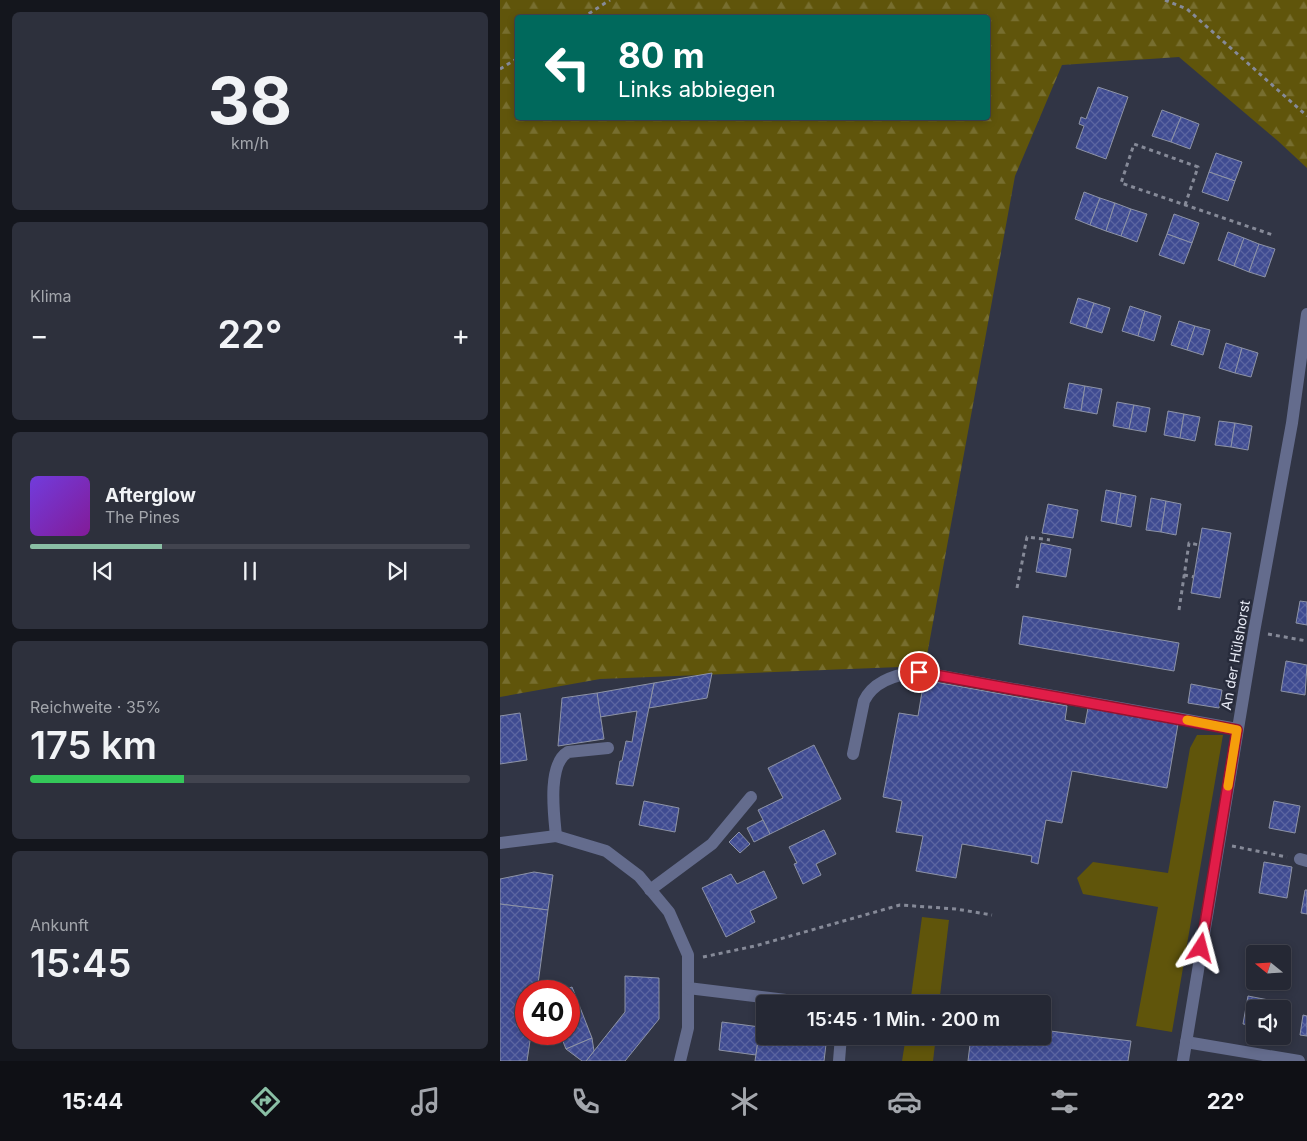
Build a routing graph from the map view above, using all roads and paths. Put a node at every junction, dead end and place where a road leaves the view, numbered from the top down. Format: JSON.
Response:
{"nodes":[{"id":1,"x":610,"y":0,"type":"edge"},
{"id":2,"x":1165,"y":0,"type":"edge"},
{"id":3,"x":587,"y":15,"type":"edge"},
{"id":4,"x":515,"y":60,"type":"edge"},
{"id":5,"x":500,"y":68,"type":"edge"},
{"id":6,"x":1307,"y":116,"type":"edge"},
{"id":7,"x":1185,"y":205,"type":"junction"},
{"id":8,"x":1273,"y":235,"type":"dead end"},
{"id":9,"x":1307,"y":314,"type":"edge"},
{"id":10,"x":1050,"y":540,"type":"dead end"},
{"id":11,"x":1199,"y":545,"type":"dead end"},
{"id":12,"x":1184,"y":575,"type":"junction"},
{"id":13,"x":1194,"y":577,"type":"dead end"},
{"id":14,"x":1017,"y":588,"type":"dead end"},
{"id":15,"x":1179,"y":610,"type":"dead end"},
{"id":16,"x":1254,"y":632,"type":"junction"},
{"id":17,"x":1307,"y":642,"type":"edge"},
{"id":18,"x":1237,"y":730,"type":"junction"},
{"id":19,"x":608,"y":748,"type":"dead end"},
{"id":20,"x":853,"y":754,"type":"dead end"},
{"id":21,"x":751,"y":797,"type":"dead end"},
{"id":22,"x":556,"y":836,"type":"junction"},
{"id":23,"x":500,"y":843,"type":"edge"},
{"id":24,"x":1234,"y":846,"type":"dead end"},
{"id":25,"x":1304,"y":860,"type":"edge"},
{"id":26,"x":650,"y":890,"type":"junction"},
{"id":27,"x":992,"y":915,"type":"dead end"},
{"id":28,"x":710,"y":956,"type":"dead end"},
{"id":29,"x":688,"y":988,"type":"junction"},
{"id":30,"x":756,"y":996,"type":"edge"},
{"id":31,"x":1186,"y":1042,"type":"junction"},
{"id":32,"x":840,"y":1045,"type":"edge"},
{"id":33,"x":680,"y":1061,"type":"edge"},
{"id":34,"x":839,"y":1061,"type":"edge"},
{"id":35,"x":1183,"y":1061,"type":"edge"},
{"id":36,"x":1299,"y":1061,"type":"edge"}],
"edges":[{"from":1,"to":3,"type":"path"},
{"from":2,"to":6,"type":"path"},
{"from":4,"to":5,"type":"path"},
{"from":7,"to":7,"type":"path"},
{"from":7,"to":8,"type":"path"},
{"from":9,"to":16,"type":"street","name":"An der Hülshorst"},
{"from":10,"to":14,"type":"path"},
{"from":11,"to":12,"type":"path"},
{"from":12,"to":13,"type":"path"},
{"from":12,"to":15,"type":"path"},
{"from":16,"to":17,"type":"path"},
{"from":16,"to":18,"type":"street","name":"An der Hülshorst"},
{"from":18,"to":20,"type":"street"},
{"from":18,"to":31,"type":"street","name":"An der Hülshorst"},
{"from":19,"to":22,"type":"street"},
{"from":21,"to":26,"type":"street"},
{"from":22,"to":23,"type":"street"},
{"from":22,"to":26,"type":"street"},
{"from":24,"to":25,"type":"path"},
{"from":26,"to":29,"type":"street"},
{"from":27,"to":28,"type":"path"},
{"from":29,"to":30,"type":"street"},
{"from":29,"to":33,"type":"street"},
{"from":31,"to":35,"type":"street","name":"An der Hülshorst"},
{"from":31,"to":36,"type":"street"},
{"from":32,"to":34,"type":"street"}]}
